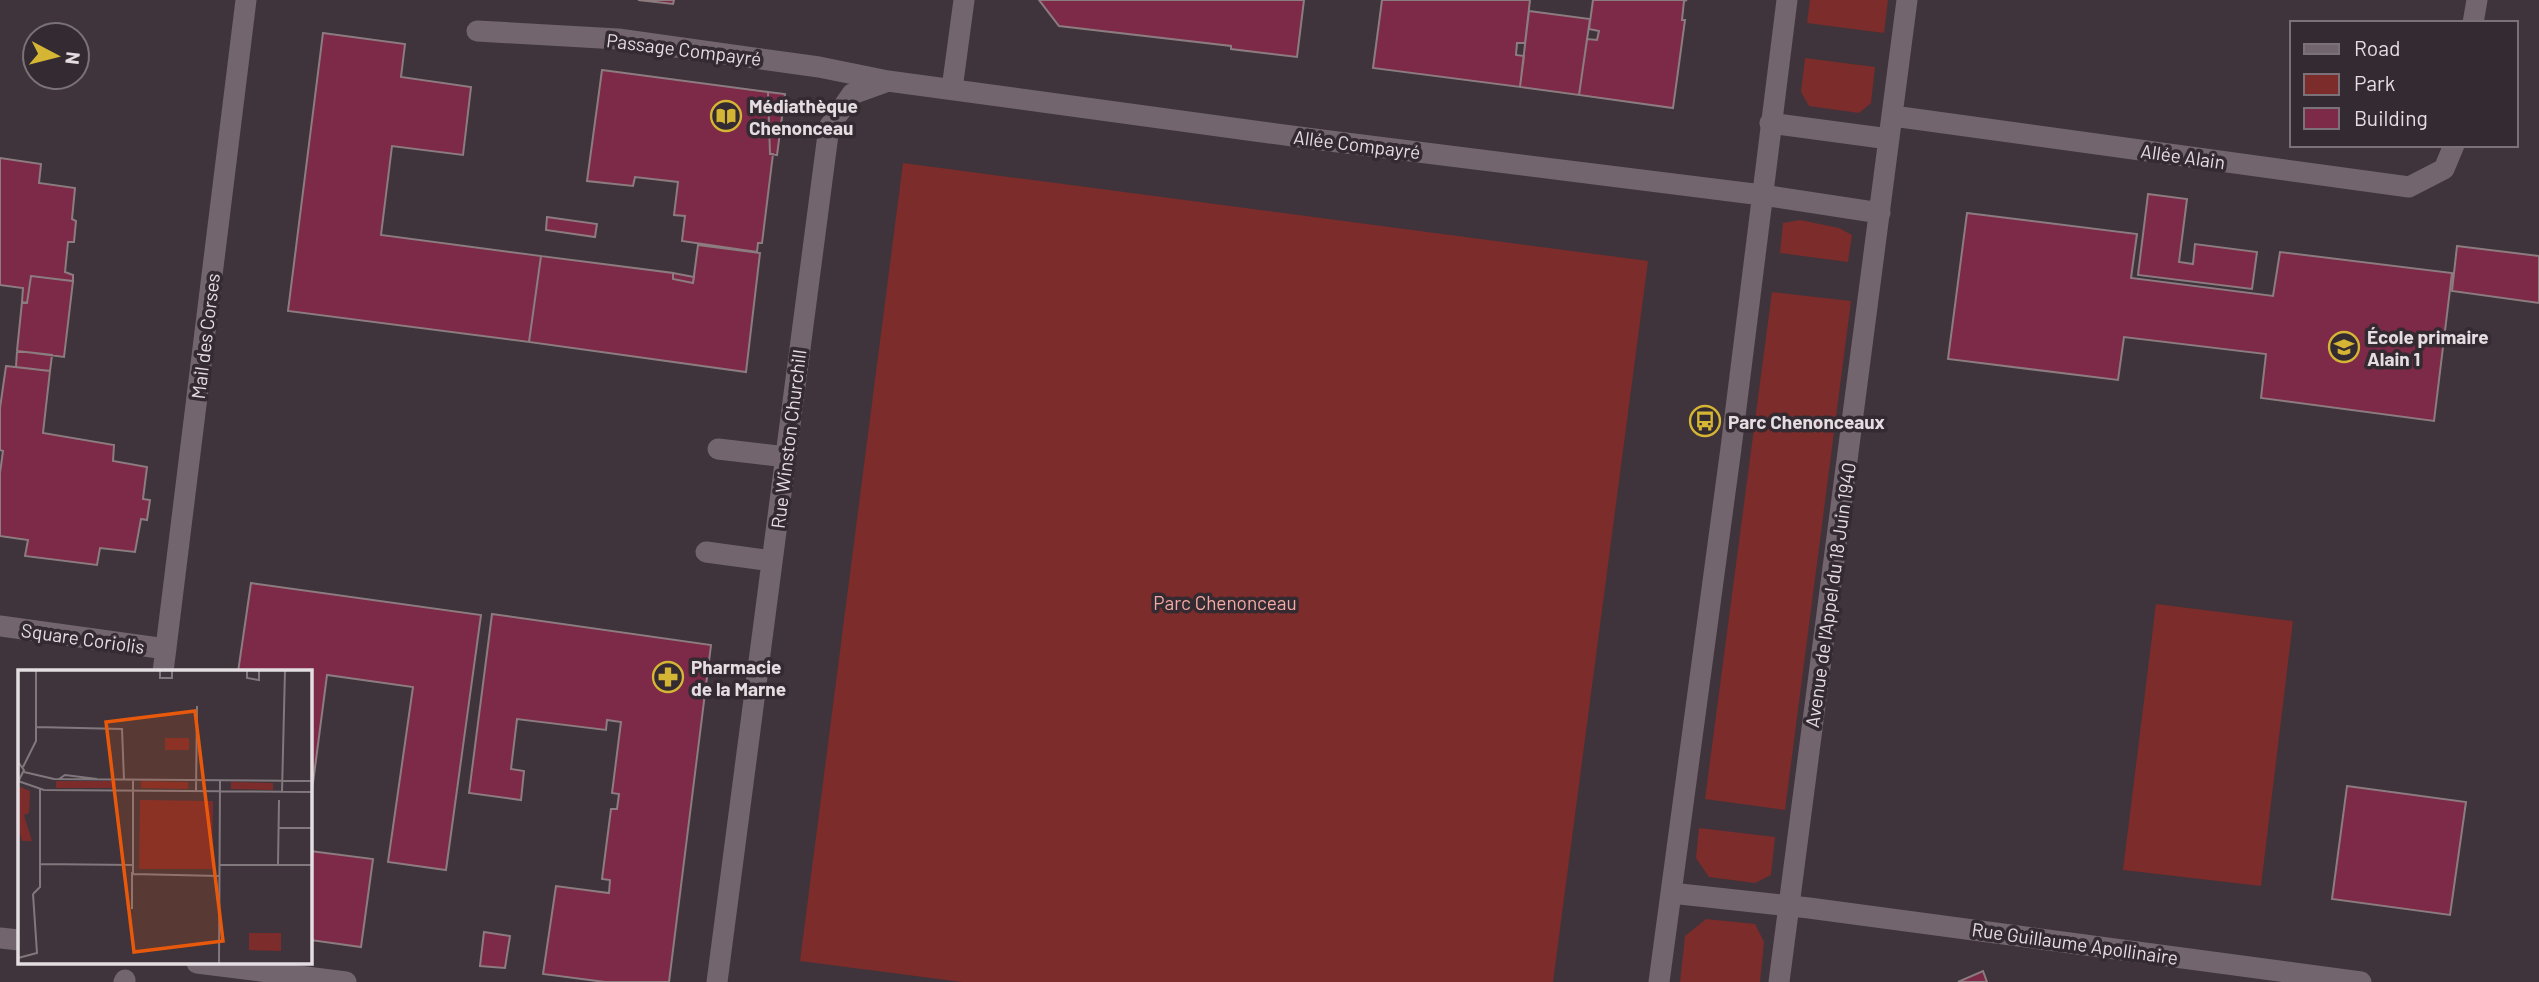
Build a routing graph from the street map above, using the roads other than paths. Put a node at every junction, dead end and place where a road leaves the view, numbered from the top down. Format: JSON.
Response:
{"nodes":[{"id":1,"x":246,"y":0,"type":"edge"},
{"id":2,"x":964,"y":0,"type":"edge"},
{"id":3,"x":1787,"y":0,"type":"edge"},
{"id":4,"x":1907,"y":0,"type":"edge"},
{"id":5,"x":2476,"y":0,"type":"edge"},
{"id":6,"x":2473,"y":21,"type":"edge"},
{"id":7,"x":477,"y":31,"type":"dead end"},
{"id":8,"x":888,"y":81,"type":"junction"},
{"id":9,"x":952,"y":89,"type":"junction"},
{"id":10,"x":1893,"y":116,"type":"junction"},
{"id":11,"x":1770,"y":123,"type":"junction"},
{"id":12,"x":1889,"y":139,"type":"junction"},
{"id":13,"x":2453,"y":147,"type":"edge"},
{"id":14,"x":1762,"y":195,"type":"junction"},
{"id":15,"x":1880,"y":213,"type":"junction"},
{"id":16,"x":718,"y":449,"type":"dead end"},
{"id":17,"x":786,"y":457,"type":"junction"},
{"id":18,"x":706,"y":552,"type":"dead end"},
{"id":19,"x":772,"y":561,"type":"junction"},
{"id":20,"x":0,"y":626,"type":"edge"},
{"id":21,"x":166,"y":649,"type":"junction"},
{"id":22,"x":163,"y":670,"type":"edge"},
{"id":23,"x":1671,"y":893,"type":"junction"},
{"id":24,"x":1789,"y":906,"type":"junction"},
{"id":25,"x":0,"y":938,"type":"edge"},
{"id":26,"x":18,"y":940,"type":"edge"},
{"id":27,"x":205,"y":964,"type":"edge"},
{"id":28,"x":2270,"y":975,"type":"edge"},
{"id":29,"x":346,"y":982,"type":"edge"},
{"id":30,"x":717,"y":982,"type":"edge"},
{"id":31,"x":1659,"y":982,"type":"edge"},
{"id":32,"x":1779,"y":982,"type":"edge"},
{"id":33,"x":2361,"y":982,"type":"edge"}],
"edges":[{"from":1,"to":21,"type":"street","name":"Mail des Corses"},
{"from":2,"to":9,"type":"street"},
{"from":3,"to":11,"type":"street"},
{"from":4,"to":10,"type":"street","name":"Avenue de l'Appel du 18 Juin 1940"},
{"from":5,"to":6,"type":"street"},
{"from":7,"to":8,"type":"street","name":"Passage Compayré"},
{"from":8,"to":9,"type":"street","name":"Rue Winston Churchill"},
{"from":8,"to":17,"type":"street","name":"Rue Winston Churchill"},
{"from":9,"to":14,"type":"street","name":"Allée Compayré"},
{"from":10,"to":12,"type":"street","name":"Avenue de l'Appel du 18 Juin 1940"},
{"from":10,"to":13,"type":"street","name":"Allée Alain"},
{"from":11,"to":12,"type":"street"},
{"from":11,"to":14,"type":"street"},
{"from":12,"to":15,"type":"street","name":"Avenue de l'Appel du 18 Juin 1940"},
{"from":14,"to":15,"type":"street","name":"Allée Compayré"},
{"from":14,"to":23,"type":"street"},
{"from":15,"to":24,"type":"street","name":"Avenue de l'Appel du 18 Juin 1940"},
{"from":16,"to":17,"type":"street"},
{"from":17,"to":19,"type":"street","name":"Rue Winston Churchill"},
{"from":18,"to":19,"type":"street"},
{"from":19,"to":30,"type":"street","name":"Rue Winston Churchill"},
{"from":20,"to":21,"type":"street","name":"Square Coriolis"},
{"from":21,"to":22,"type":"street","name":"Mail des Corses"},
{"from":23,"to":24,"type":"street","name":"Rue Guillaume Apollinaire"},
{"from":23,"to":31,"type":"street"},
{"from":24,"to":28,"type":"street","name":"Rue Guillaume Apollinaire"},
{"from":24,"to":32,"type":"street","name":"Avenue de l'Appel du 18 Juin 1940"},
{"from":25,"to":26,"type":"street"},
{"from":27,"to":29,"type":"street"},
{"from":28,"to":33,"type":"street","name":"Rue Guillaume Apollinaire"}]}
